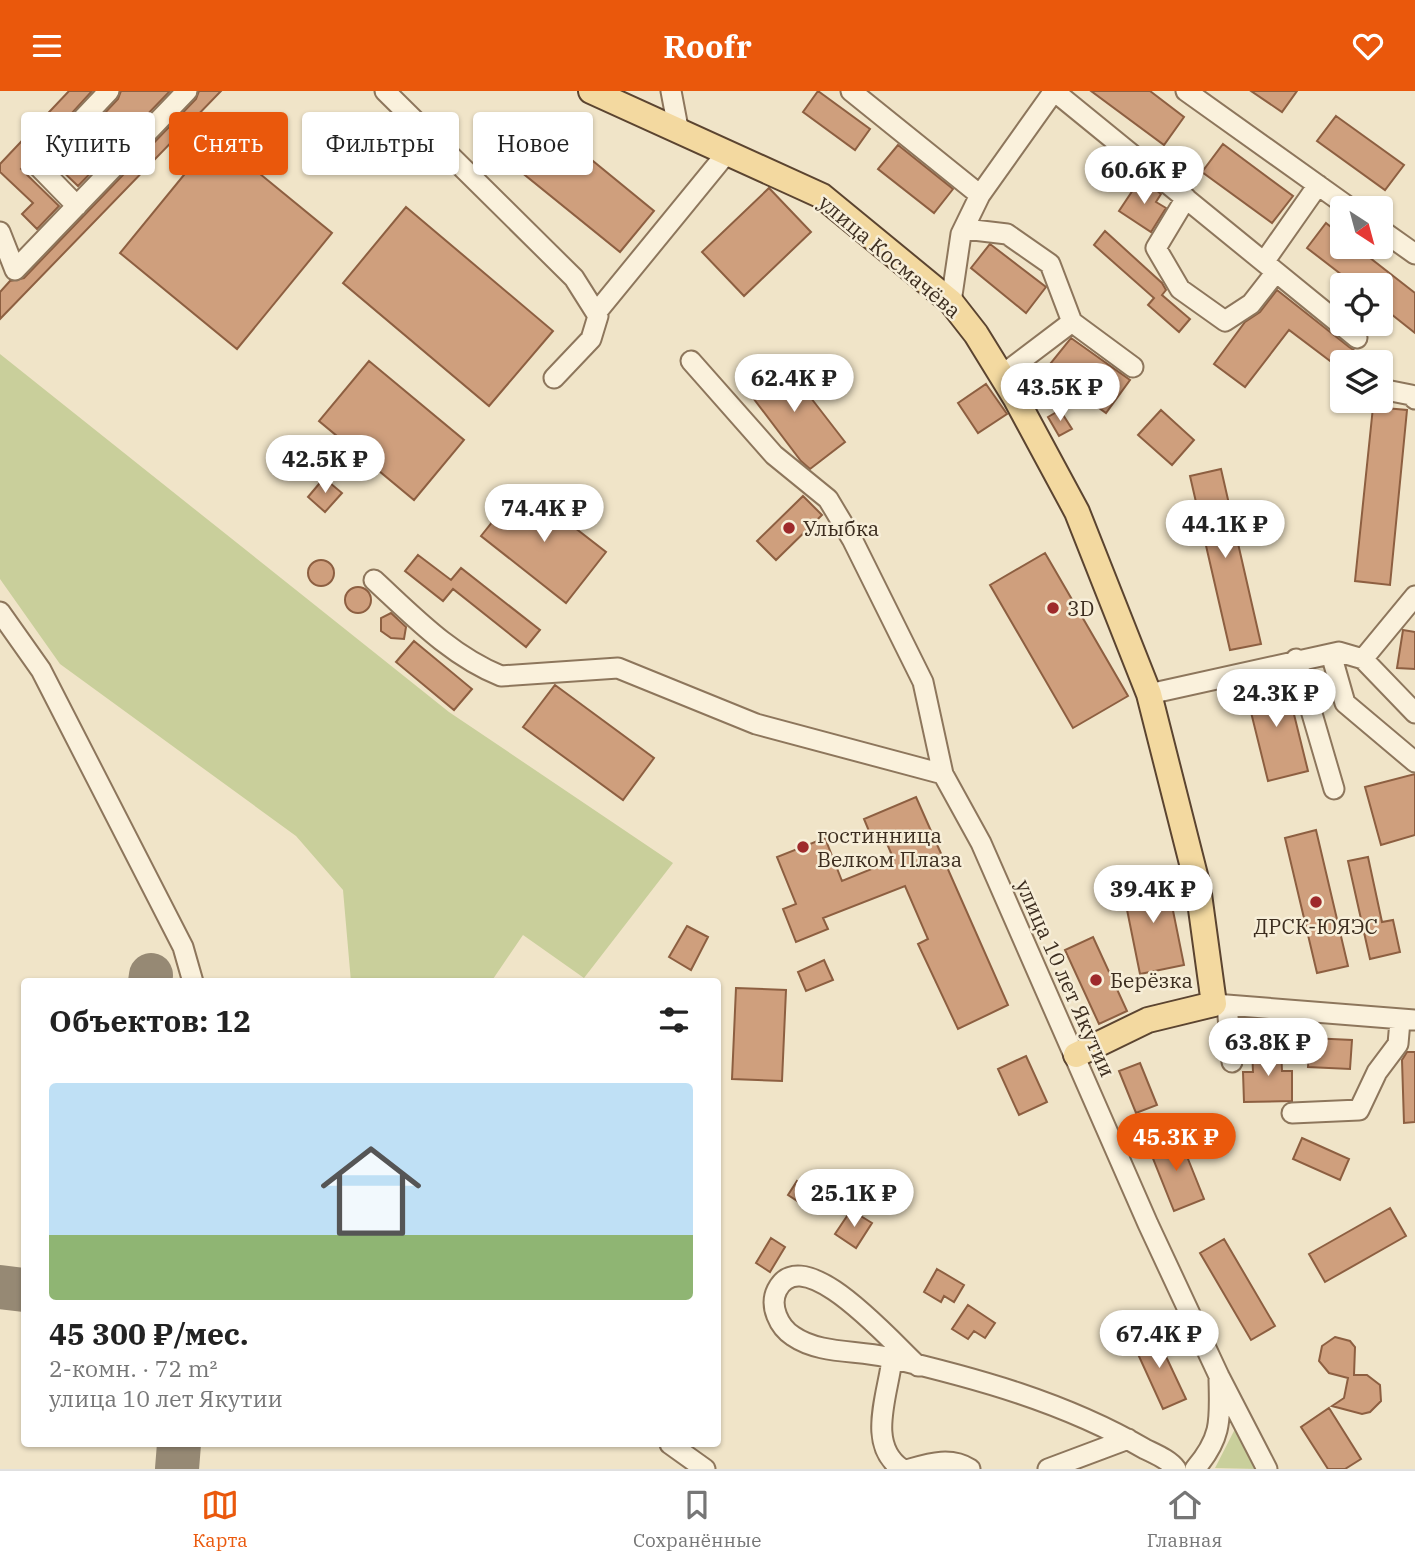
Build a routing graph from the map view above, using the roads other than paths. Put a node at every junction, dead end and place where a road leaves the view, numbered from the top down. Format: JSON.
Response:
{"nodes":[{"id":1,"x":109,"y":91,"type":"edge"},
{"id":2,"x":187,"y":91,"type":"edge"},
{"id":3,"x":385,"y":91,"type":"edge"},
{"id":4,"x":591,"y":91,"type":"edge"},
{"id":5,"x":671,"y":91,"type":"edge"},
{"id":6,"x":851,"y":91,"type":"edge"},
{"id":7,"x":1054,"y":91,"type":"edge"},
{"id":8,"x":1186,"y":91,"type":"edge"},
{"id":9,"x":679,"y":133,"type":"junction"},
{"id":10,"x":726,"y":154,"type":"junction"},
{"id":11,"x":1318,"y":185,"type":"junction"},
{"id":12,"x":980,"y":195,"type":"junction"},
{"id":13,"x":1333,"y":196,"type":"edge"},
{"id":14,"x":1186,"y":198,"type":"junction"},
{"id":15,"x":78,"y":206,"type":"junction"},
{"id":16,"x":965,"y":229,"type":"junction"},
{"id":17,"x":0,"y":232,"type":"edge"},
{"id":18,"x":1393,"y":238,"type":"edge"},
{"id":19,"x":1415,"y":254,"type":"edge"},
{"id":20,"x":1270,"y":267,"type":"junction"},
{"id":21,"x":951,"y":302,"type":"junction"},
{"id":22,"x":596,"y":313,"type":"junction"},
{"id":23,"x":1072,"y":322,"type":"junction"},
{"id":24,"x":1357,"y":338,"type":"dead end"},
{"id":25,"x":691,"y":361,"type":"dead end"},
{"id":26,"x":1133,"y":367,"type":"dead end"},
{"id":27,"x":1002,"y":376,"type":"junction"},
{"id":28,"x":554,"y":378,"type":"dead end"},
{"id":29,"x":1393,"y":391,"type":"edge"},
{"id":30,"x":1415,"y":399,"type":"edge"},
{"id":31,"x":374,"y":580,"type":"dead end"},
{"id":32,"x":1415,"y":596,"type":"edge"},
{"id":33,"x":0,"y":612,"type":"edge"},
{"id":34,"x":1331,"y":654,"type":"junction"},
{"id":35,"x":1296,"y":659,"type":"junction"},
{"id":36,"x":1363,"y":659,"type":"junction"},
{"id":37,"x":1149,"y":694,"type":"junction"},
{"id":38,"x":1415,"y":713,"type":"edge"},
{"id":39,"x":1415,"y":762,"type":"edge"},
{"id":40,"x":943,"y":774,"type":"junction"},
{"id":41,"x":1334,"y":789,"type":"dead end"},
{"id":42,"x":192,"y":978,"type":"edge"},
{"id":43,"x":1221,"y":1005,"type":"junction"},
{"id":44,"x":1407,"y":1021,"type":"edge"},
{"id":45,"x":1076,"y":1055,"type":"junction"},
{"id":46,"x":1232,"y":1062,"type":"dead end"},
{"id":47,"x":1293,"y":1113,"type":"dead end"},
{"id":48,"x":892,"y":1359,"type":"junction"},
{"id":49,"x":918,"y":1366,"type":"junction"},
{"id":50,"x":1219,"y":1376,"type":"junction"},
{"id":51,"x":1128,"y":1439,"type":"junction"},
{"id":52,"x":674,"y":1447,"type":"edge"},
{"id":53,"x":705,"y":1469,"type":"edge"},
{"id":54,"x":902,"y":1469,"type":"edge"},
{"id":55,"x":910,"y":1469,"type":"edge"},
{"id":56,"x":970,"y":1469,"type":"edge"},
{"id":57,"x":1048,"y":1469,"type":"edge"},
{"id":58,"x":1175,"y":1469,"type":"edge"},
{"id":59,"x":1195,"y":1469,"type":"edge"},
{"id":60,"x":1268,"y":1469,"type":"edge"}],
"edges":[{"from":1,"to":15,"type":"street"},
{"from":2,"to":15,"type":"street"},
{"from":3,"to":22,"type":"street"},
{"from":4,"to":9,"type":"main road","name":"улица Космачёва"},
{"from":5,"to":9,"type":"street"},
{"from":6,"to":12,"type":"street"},
{"from":7,"to":12,"type":"street"},
{"from":7,"to":14,"type":"street"},
{"from":8,"to":11,"type":"street"},
{"from":9,"to":10,"type":"main road","name":"улица Космачёва"},
{"from":10,"to":21,"type":"main road","name":"улица Космачёва"},
{"from":10,"to":22,"type":"street"},
{"from":11,"to":13,"type":"street"},
{"from":11,"to":20,"type":"street"},
{"from":12,"to":16,"type":"street"},
{"from":14,"to":20,"type":"street"},
{"from":14,"to":20,"type":"street"},
{"from":15,"to":17,"type":"street"},
{"from":16,"to":21,"type":"street"},
{"from":16,"to":23,"type":"street"},
{"from":18,"to":19,"type":"street"},
{"from":20,"to":24,"type":"street"},
{"from":21,"to":27,"type":"main road","name":"улица Космачёва"},
{"from":22,"to":28,"type":"street"},
{"from":23,"to":26,"type":"street"},
{"from":23,"to":27,"type":"street"},
{"from":25,"to":40,"type":"street","name":"улица 10 лет Якутии"},
{"from":27,"to":37,"type":"main road","name":"улица Космачёва"},
{"from":29,"to":30,"type":"street"},
{"from":31,"to":40,"type":"street"},
{"from":32,"to":36,"type":"street"},
{"from":33,"to":42,"type":"street"},
{"from":34,"to":35,"type":"street"},
{"from":34,"to":36,"type":"street"},
{"from":34,"to":39,"type":"street"},
{"from":35,"to":37,"type":"street"},
{"from":35,"to":41,"type":"street"},
{"from":36,"to":38,"type":"street"},
{"from":37,"to":43,"type":"main road","name":"улица Космачёва"},
{"from":40,"to":45,"type":"street","name":"улица 10 лет Якутии"},
{"from":43,"to":44,"type":"street"},
{"from":43,"to":45,"type":"main road"},
{"from":43,"to":46,"type":"street"},
{"from":44,"to":47,"type":"street"},
{"from":45,"to":50,"type":"street","name":"улица 10 лет Якутии"},
{"from":48,"to":49,"type":"street"},
{"from":48,"to":49,"type":"street"},
{"from":48,"to":54,"type":"street"},
{"from":49,"to":51,"type":"street"},
{"from":50,"to":59,"type":"street"},
{"from":50,"to":60,"type":"street","name":"улица 10 лет Якутии"},
{"from":51,"to":57,"type":"street"},
{"from":51,"to":58,"type":"street"},
{"from":52,"to":53,"type":"street"},
{"from":55,"to":56,"type":"street"}]}
